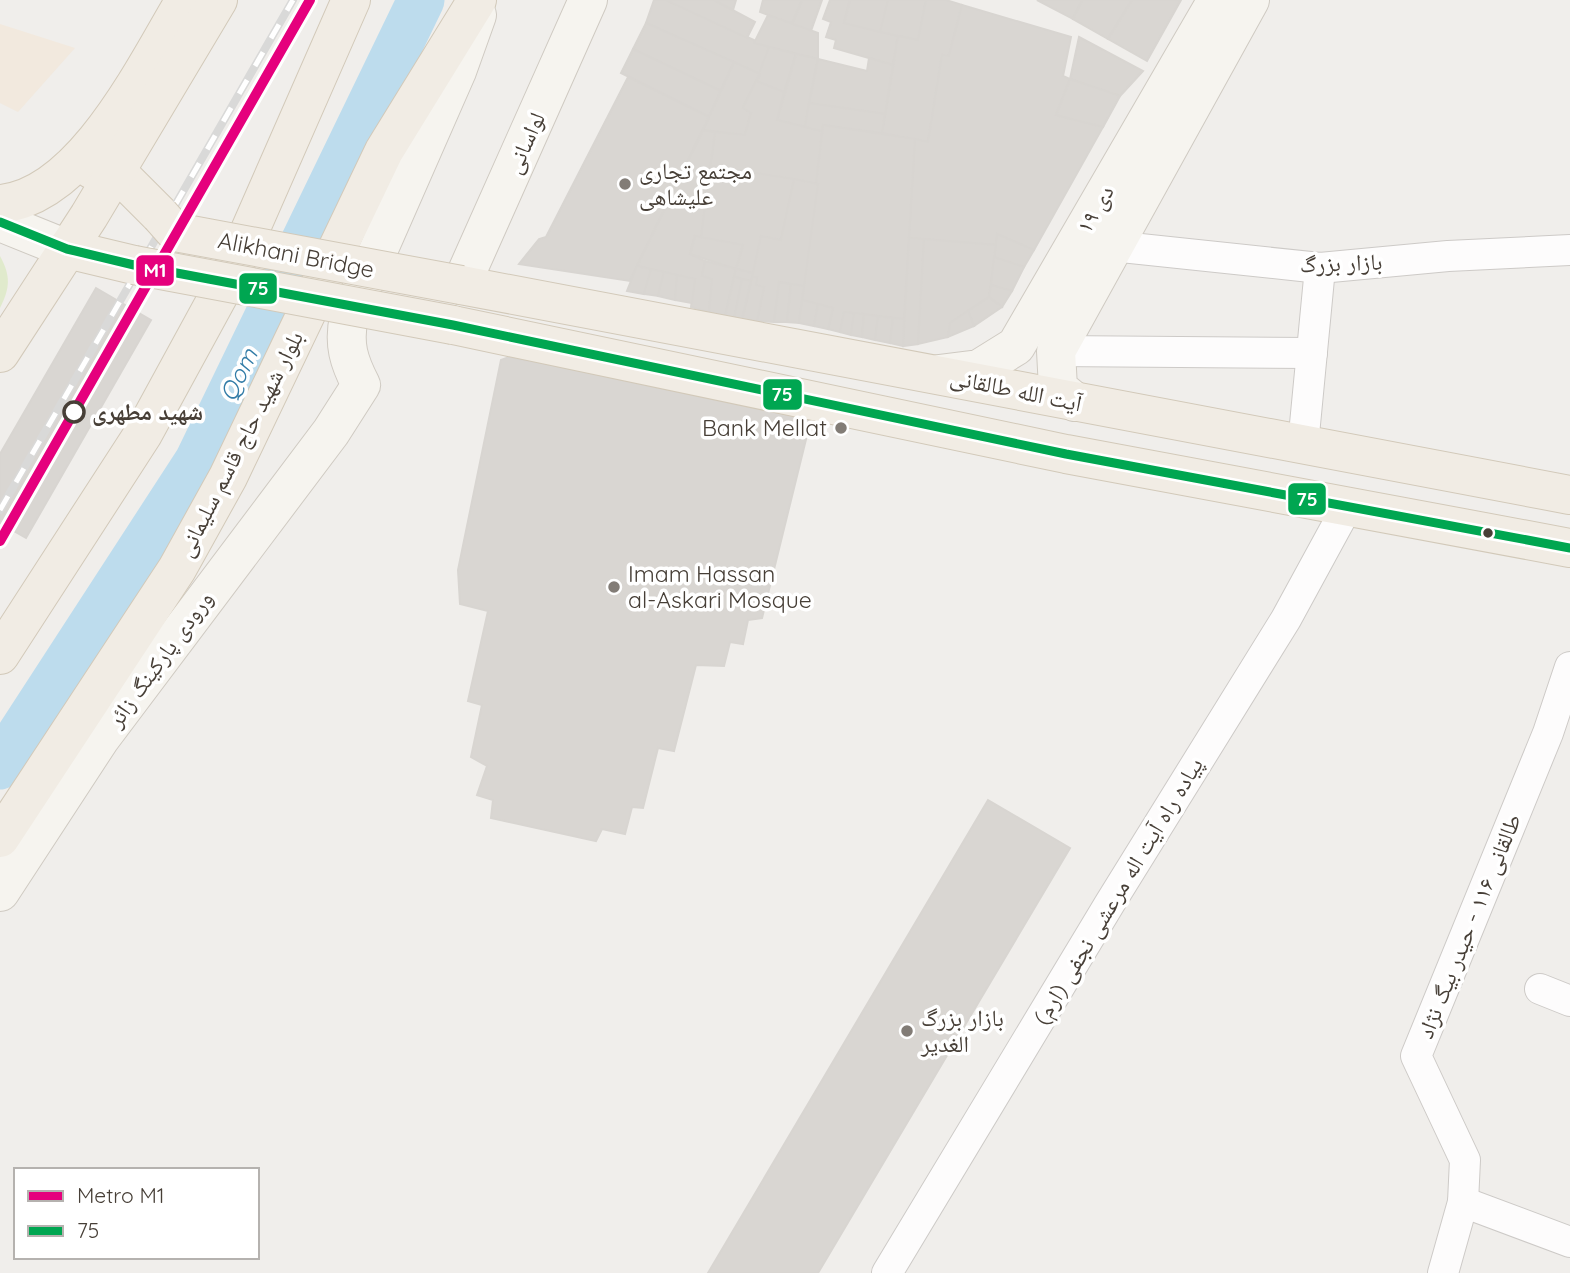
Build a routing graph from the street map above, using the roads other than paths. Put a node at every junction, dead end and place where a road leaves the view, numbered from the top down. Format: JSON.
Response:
{"nodes":[{"id":1,"x":185,"y":0,"type":"edge"},
{"id":2,"x":218,"y":0,"type":"edge"},
{"id":3,"x":351,"y":0,"type":"edge"},
{"id":4,"x":477,"y":0,"type":"edge"},
{"id":5,"x":483,"y":0,"type":"edge"},
{"id":6,"x":588,"y":0,"type":"edge"},
{"id":7,"x":1217,"y":0,"type":"edge"},
{"id":8,"x":1250,"y":0,"type":"edge"},
{"id":9,"x":101,"y":163,"type":"junction"},
{"id":10,"x":0,"y":204,"type":"edge"},
{"id":11,"x":0,"y":222,"type":"edge"},
{"id":12,"x":1112,"y":246,"type":"junction"},
{"id":13,"x":68,"y":249,"type":"junction"},
{"id":14,"x":1570,"y":250,"type":"edge"},
{"id":15,"x":1320,"y":268,"type":"junction"},
{"id":16,"x":461,"y":285,"type":"junction"},
{"id":17,"x":1056,"y":351,"type":"junction"},
{"id":18,"x":0,"y":353,"type":"edge"},
{"id":19,"x":1312,"y":353,"type":"junction"},
{"id":20,"x":939,"y":374,"type":"junction"},
{"id":21,"x":1075,"y":402,"type":"junction"},
{"id":22,"x":1303,"y":445,"type":"junction"},
{"id":23,"x":1570,"y":495,"type":"edge"},
{"id":24,"x":1347,"y":507,"type":"junction"},
{"id":25,"x":1570,"y":548,"type":"edge"},
{"id":26,"x":0,"y":655,"type":"edge"},
{"id":27,"x":1570,"y":667,"type":"edge"},
{"id":28,"x":0,"y":838,"type":"edge"},
{"id":29,"x":0,"y":892,"type":"edge"},
{"id":30,"x":1540,"y":989,"type":"dead end"},
{"id":31,"x":1570,"y":1001,"type":"edge"},
{"id":32,"x":1464,"y":1193,"type":"junction"},
{"id":33,"x":1570,"y":1242,"type":"edge"},
{"id":34,"x":887,"y":1273,"type":"edge"},
{"id":35,"x":1443,"y":1273,"type":"edge"}],
"edges":[{"from":1,"to":9,"type":"main road"},
{"from":2,"to":9,"type":"main road"},
{"from":3,"to":26,"type":"main road"},
{"from":4,"to":28,"type":"main road","name":"بلوار شهید حاج قاسم سلیمانی"},
{"from":5,"to":29,"type":"main road","name":"ورودی پارکینگ زائر"},
{"from":6,"to":16,"type":"main road","name":"لواسانی"},
{"from":7,"to":20,"type":"main road","name":"۱۹ دی"},
{"from":8,"to":12,"type":"main road","name":"۱۹ دی"},
{"from":9,"to":10,"type":"main road"},
{"from":9,"to":13,"type":"main road"},
{"from":9,"to":16,"type":"main road","name":"Alikhani Bridge","bridge":true},
{"from":11,"to":13,"type":"main road"},
{"from":12,"to":15,"type":"street","name":"بازار بزرگ"},
{"from":12,"to":17,"type":"main road","name":"۱۹ دی"},
{"from":13,"to":18,"type":"main road"},
{"from":13,"to":24,"type":"main road","name":"Alikhani Bridge","bridge":true},
{"from":14,"to":15,"type":"street","name":"بازار بزرگ"},
{"from":15,"to":19,"type":"street"},
{"from":16,"to":20,"type":"main road","name":"آیت الله طالقانی"},
{"from":17,"to":19,"type":"street"},
{"from":17,"to":21,"type":"main road"},
{"from":19,"to":22,"type":"street"},
{"from":20,"to":21,"type":"main road","name":"آیت الله طالقانی"},
{"from":21,"to":22,"type":"main road","name":"آیت الله طالقانی"},
{"from":22,"to":23,"type":"main road","name":"آیت الله طالقانی"},
{"from":24,"to":25,"type":"main road"},
{"from":24,"to":34,"type":"street","name":"پیاده راه آیت اله مرعشی نجفی (ارم)"},
{"from":27,"to":32,"type":"street","name":"طالقانی ۱۱۶ - حیدر بیگ نژاد"},
{"from":30,"to":31,"type":"street"},
{"from":32,"to":33,"type":"street"},
{"from":32,"to":35,"type":"street"}]}
